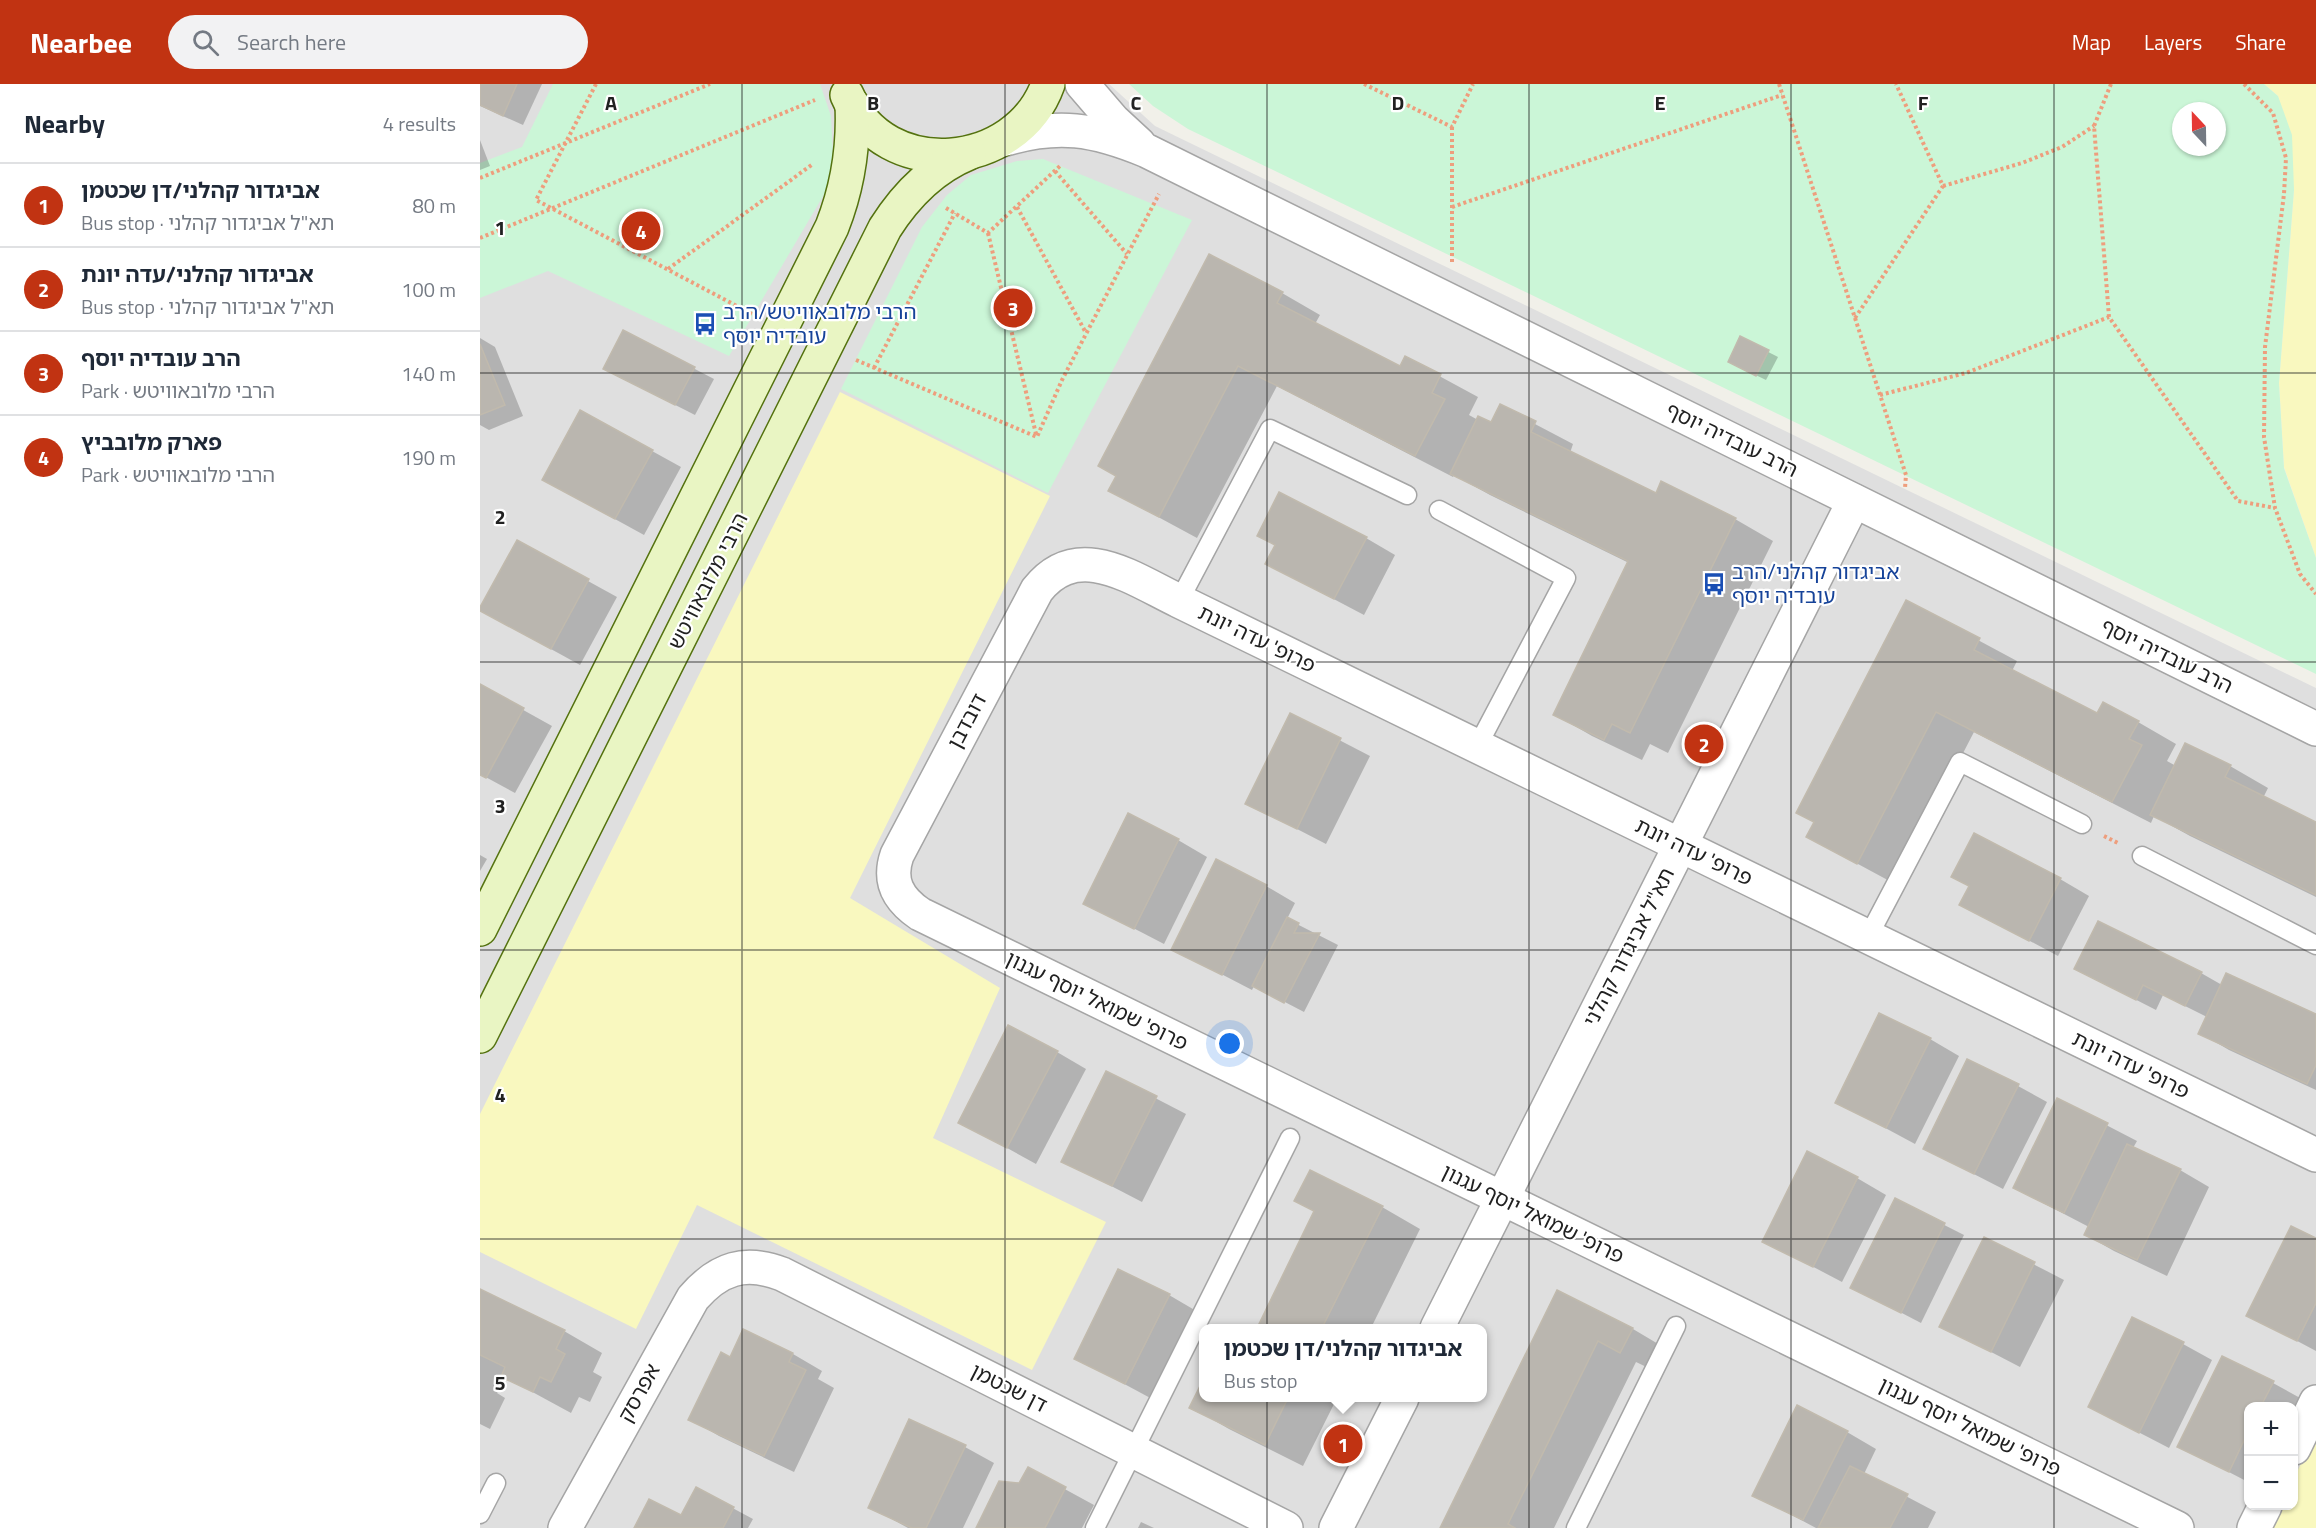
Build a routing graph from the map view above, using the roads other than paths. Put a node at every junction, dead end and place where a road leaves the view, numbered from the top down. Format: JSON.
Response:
{"nodes":[{"id":1,"x":1048,"y":84,"type":"edge"},
{"id":2,"x":1082,"y":84,"type":"edge"},
{"id":3,"x":846,"y":92,"type":"edge"},
{"id":4,"x":1002,"y":140,"type":"junction"},
{"id":5,"x":969,"y":153,"type":"junction"},
{"id":6,"x":1160,"y":158,"type":"junction"},
{"id":7,"x":1407,"y":495,"type":"dead end"},
{"id":8,"x":1854,"y":501,"type":"junction"},
{"id":9,"x":1439,"y":510,"type":"dead end"},
{"id":10,"x":1068,"y":566,"type":"joint"},
{"id":11,"x":1179,"y":601,"type":"junction"},
{"id":12,"x":2316,"y":729,"type":"edge"},
{"id":13,"x":1477,"y":747,"type":"junction"},
{"id":14,"x":2082,"y":824,"type":"road end"},
{"id":15,"x":1680,"y":846,"type":"junction"},
{"id":16,"x":2142,"y":856,"type":"road end"},
{"id":17,"x":896,"y":890,"type":"joint"},
{"id":18,"x":480,"y":930,"type":"edge"},
{"id":19,"x":1868,"y":937,"type":"junction"},
{"id":20,"x":2316,"y":945,"type":"edge"},
{"id":21,"x":480,"y":1036,"type":"edge"},
{"id":22,"x":1290,"y":1138,"type":"dead end"},
{"id":23,"x":2316,"y":1155,"type":"edge"},
{"id":24,"x":1502,"y":1199,"type":"junction"},
{"id":25,"x":727,"y":1271,"type":"joint"},
{"id":26,"x":1440,"y":1324,"type":"edge"},
{"id":27,"x":1676,"y":1326,"type":"dead end"},
{"id":28,"x":1400,"y":1402,"type":"edge"},
{"id":29,"x":2316,"y":1402,"type":"edge"},
{"id":30,"x":2298,"y":1440,"type":"edge"},
{"id":31,"x":1134,"y":1451,"type":"junction"},
{"id":32,"x":496,"y":1483,"type":"dead end"},
{"id":33,"x":2263,"y":1510,"type":"edge"},
{"id":34,"x":480,"y":1514,"type":"edge"},
{"id":35,"x":565,"y":1528,"type":"edge"},
{"id":36,"x":1095,"y":1528,"type":"edge"},
{"id":37,"x":1286,"y":1528,"type":"edge"},
{"id":38,"x":1336,"y":1528,"type":"edge"},
{"id":39,"x":1576,"y":1528,"type":"edge"},
{"id":40,"x":2177,"y":1528,"type":"edge"},
{"id":41,"x":2254,"y":1528,"type":"edge"}],
"edges":[{"from":1,"to":4,"type":"main road"},
{"from":2,"to":6,"type":"street","name":"הרב עובדיה יוסף"},
{"from":3,"to":5,"type":"main road"},
{"from":3,"to":18,"type":"main road"},
{"from":4,"to":5,"type":"main road"},
{"from":4,"to":6,"type":"street","name":"הרב עובדיה יוסף"},
{"from":5,"to":21,"type":"main road","name":"הרבי מלובאוויטש"},
{"from":6,"to":8,"type":"street","name":"הרב עובדיה יוסף"},
{"from":7,"to":11,"type":"lane"},
{"from":8,"to":12,"type":"street","name":"הרב עובדיה יוסף"},
{"from":8,"to":15,"type":"street","name":"תא\"ל אביגדור קהלני"},
{"from":9,"to":13,"type":"lane"},
{"from":10,"to":11,"type":"street","name":"פרופ' עדה יונת"},
{"from":10,"to":17,"type":"street","name":"דובדבן"},
{"from":11,"to":13,"type":"street","name":"פרופ' עדה יונת"},
{"from":13,"to":15,"type":"street","name":"פרופ' עדה יונת"},
{"from":14,"to":19,"type":"lane"},
{"from":15,"to":19,"type":"street","name":"פרופ' עדה יונת"},
{"from":15,"to":24,"type":"street","name":"תא\"ל אביגדור קהלני"},
{"from":16,"to":20,"type":"lane"},
{"from":17,"to":24,"type":"street","name":"פרופ' שמואל יוסף עגנון"},
{"from":19,"to":23,"type":"street","name":"פרופ' עדה יונת"},
{"from":22,"to":31,"type":"lane"},
{"from":24,"to":26,"type":"street","name":"תא\"ל אביגדור קהלני"},
{"from":24,"to":40,"type":"street","name":"פרופ' שמואל יוסף עגנון"},
{"from":25,"to":31,"type":"street","name":"דן שכטמן"},
{"from":25,"to":35,"type":"street","name":"אפרסק"},
{"from":27,"to":39,"type":"lane"},
{"from":28,"to":38,"type":"street"},
{"from":29,"to":30,"type":"street"},
{"from":31,"to":36,"type":"lane"},
{"from":31,"to":37,"type":"street","name":"דן שכטמן"},
{"from":32,"to":34,"type":"lane"},
{"from":33,"to":41,"type":"street"}]}
